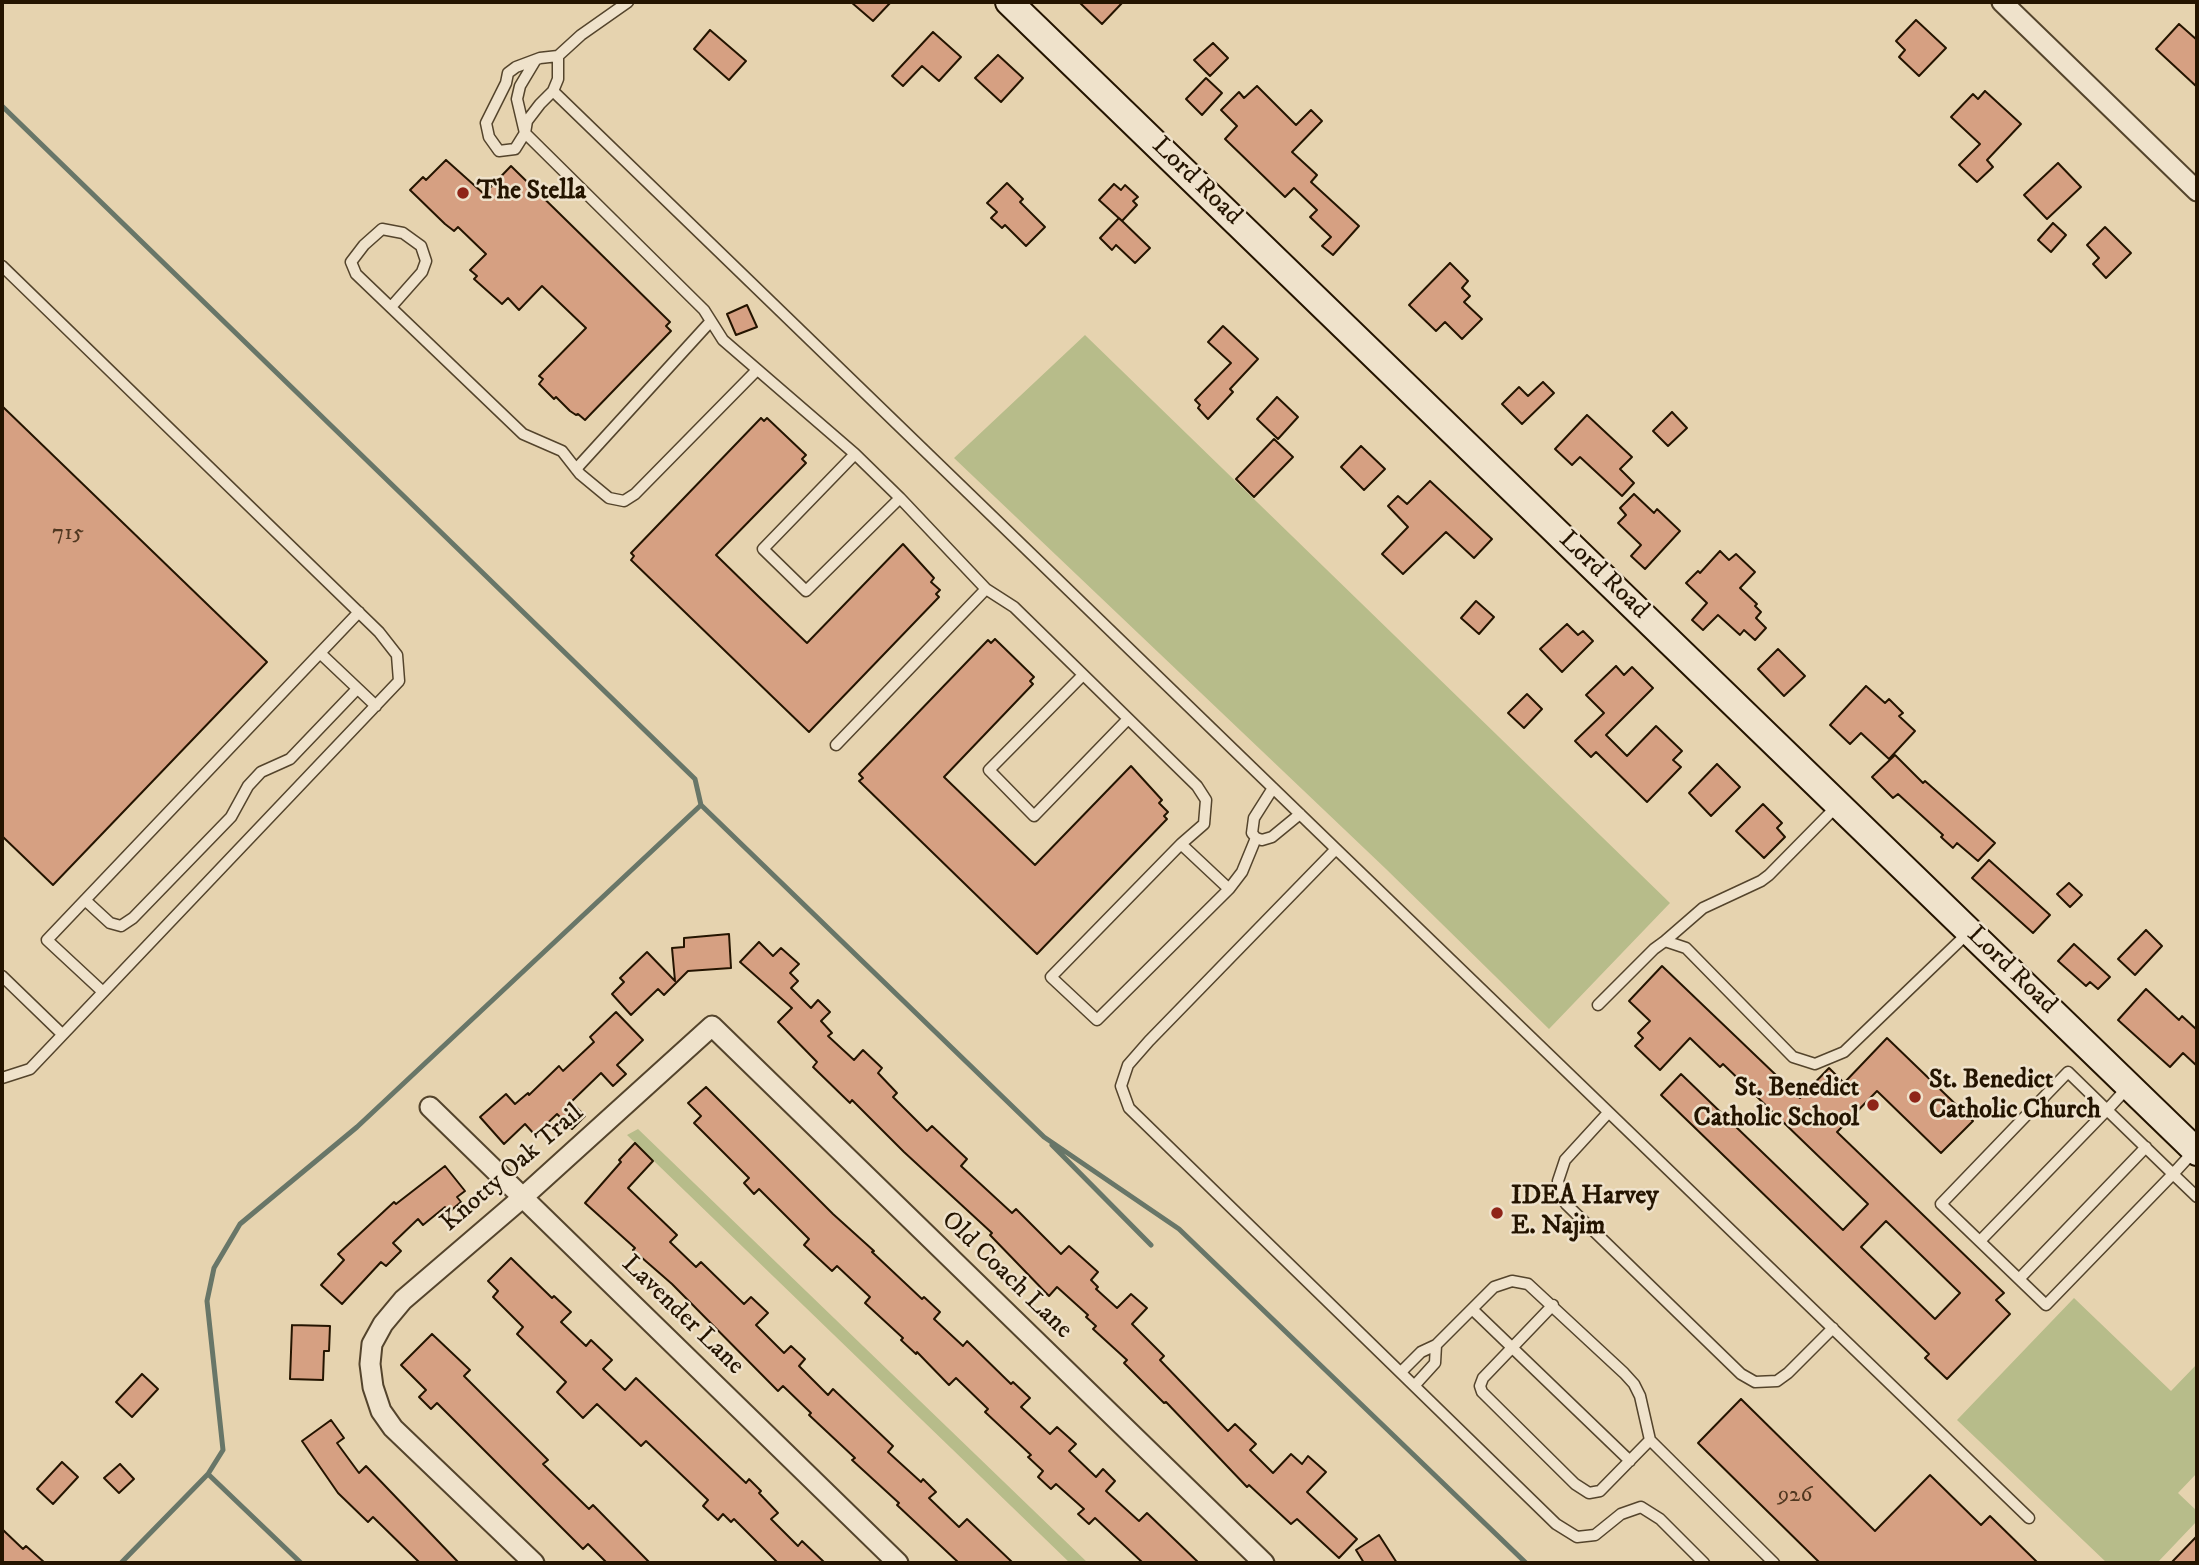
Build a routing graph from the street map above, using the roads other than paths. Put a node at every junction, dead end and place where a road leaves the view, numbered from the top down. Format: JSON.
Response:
{"nodes":[{"id":1,"x":628,"y":2,"type":"edge"},
{"id":2,"x":1009,"y":2,"type":"edge"},
{"id":3,"x":2002,"y":2,"type":"edge"},
{"id":4,"x":558,"y":56,"type":"junction"},
{"id":5,"x":535,"y":61,"type":"junction"},
{"id":6,"x":506,"y":83,"type":"junction"},
{"id":7,"x":520,"y":86,"type":"junction"},
{"id":8,"x":554,"y":91,"type":"junction"},
{"id":9,"x":525,"y":133,"type":"junction"},
{"id":10,"x":2197,"y":191,"type":"edge"},
{"id":11,"x":2,"y":266,"type":"edge"},
{"id":12,"x":390,"y":307,"type":"junction"},
{"id":13,"x":711,"y":321,"type":"junction"},
{"id":14,"x":756,"y":371,"type":"junction"},
{"id":15,"x":855,"y":454,"type":"junction"},
{"id":16,"x":576,"y":469,"type":"junction"},
{"id":17,"x":900,"y":498,"type":"junction"},
{"id":18,"x":986,"y":589,"type":"junction"},
{"id":19,"x":359,"y":612,"type":"junction"},
{"id":20,"x":320,"y":653,"type":"junction"},
{"id":21,"x":1083,"y":675,"type":"junction"},
{"id":22,"x":357,"y":689,"type":"junction"},
{"id":23,"x":376,"y":706,"type":"junction"},
{"id":24,"x":1128,"y":719,"type":"junction"},
{"id":25,"x":836,"y":745,"type":"dead end"},
{"id":26,"x":1273,"y":788,"type":"junction"},
{"id":27,"x":1839,"y":804,"type":"junction"},
{"id":28,"x":1300,"y":814,"type":"junction"},
{"id":29,"x":1256,"y":838,"type":"junction"},
{"id":30,"x":1181,"y":844,"type":"junction"},
{"id":31,"x":1336,"y":849,"type":"junction"},
{"id":32,"x":1229,"y":889,"type":"junction"},
{"id":33,"x":85,"y":900,"type":"junction"},
{"id":34,"x":1970,"y":932,"type":"junction"},
{"id":35,"x":1665,"y":941,"type":"junction"},
{"id":36,"x":2,"y":976,"type":"edge"},
{"id":37,"x":103,"y":992,"type":"junction"},
{"id":38,"x":1598,"y":1005,"type":"dead end"},
{"id":39,"x":712,"y":1026,"type":"joint"},
{"id":40,"x":62,"y":1034,"type":"junction"},
{"id":41,"x":2,"y":1078,"type":"edge"},
{"id":42,"x":2130,"y":1086,"type":"junction"},
{"id":43,"x":429,"y":1107,"type":"dead end"},
{"id":44,"x":2107,"y":1110,"type":"junction"},
{"id":45,"x":1608,"y":1113,"type":"junction"},
{"id":46,"x":2146,"y":1147,"type":"junction"},
{"id":47,"x":2196,"y":1151,"type":"edge"},
{"id":48,"x":2173,"y":1174,"type":"junction"},
{"id":49,"x":2197,"y":1197,"type":"edge"},
{"id":50,"x":522,"y":1198,"type":"junction"},
{"id":51,"x":1980,"y":1241,"type":"junction"},
{"id":52,"x":2019,"y":1279,"type":"junction"},
{"id":53,"x":1553,"y":1305,"type":"junction"},
{"id":54,"x":1472,"y":1308,"type":"junction"},
{"id":55,"x":1833,"y":1328,"type":"junction"},
{"id":56,"x":1436,"y":1345,"type":"junction"},
{"id":57,"x":1512,"y":1348,"type":"junction"},
{"id":58,"x":1401,"y":1372,"type":"junction"},
{"id":59,"x":1415,"y":1385,"type":"junction"},
{"id":60,"x":1650,"y":1440,"type":"junction"},
{"id":61,"x":1630,"y":1461,"type":"junction"},
{"id":62,"x":2029,"y":1518,"type":"dead end"},
{"id":63,"x":534,"y":1563,"type":"edge"},
{"id":64,"x":898,"y":1563,"type":"edge"},
{"id":65,"x":1264,"y":1563,"type":"edge"},
{"id":66,"x":1704,"y":1563,"type":"edge"},
{"id":67,"x":1774,"y":1563,"type":"edge"}],
"edges":[{"from":1,"to":4,"type":"lane"},
{"from":2,"to":27,"type":"street","name":"Lord Road"},
{"from":3,"to":10,"type":"street"},
{"from":4,"to":5,"type":"lane"},
{"from":4,"to":8,"type":"lane"},
{"from":5,"to":6,"type":"lane"},
{"from":5,"to":7,"type":"lane"},
{"from":6,"to":7,"type":"lane"},
{"from":6,"to":9,"type":"lane"},
{"from":7,"to":9,"type":"lane"},
{"from":8,"to":9,"type":"lane"},
{"from":8,"to":26,"type":"lane"},
{"from":9,"to":13,"type":"lane"},
{"from":11,"to":19,"type":"lane"},
{"from":12,"to":12,"type":"lane"},
{"from":12,"to":16,"type":"lane"},
{"from":13,"to":14,"type":"lane"},
{"from":13,"to":16,"type":"lane"},
{"from":14,"to":15,"type":"lane"},
{"from":14,"to":16,"type":"lane"},
{"from":15,"to":17,"type":"lane"},
{"from":15,"to":17,"type":"lane"},
{"from":17,"to":18,"type":"lane"},
{"from":18,"to":21,"type":"lane"},
{"from":18,"to":25,"type":"lane"},
{"from":19,"to":20,"type":"lane"},
{"from":19,"to":23,"type":"lane"},
{"from":20,"to":22,"type":"lane"},
{"from":20,"to":33,"type":"lane"},
{"from":21,"to":24,"type":"lane"},
{"from":21,"to":24,"type":"lane"},
{"from":22,"to":23,"type":"lane"},
{"from":22,"to":33,"type":"lane"},
{"from":23,"to":37,"type":"lane"},
{"from":24,"to":30,"type":"lane"},
{"from":26,"to":28,"type":"lane"},
{"from":26,"to":29,"type":"lane"},
{"from":27,"to":34,"type":"street","name":"Lord Road"},
{"from":27,"to":35,"type":"lane"},
{"from":28,"to":29,"type":"lane"},
{"from":28,"to":31,"type":"lane"},
{"from":29,"to":32,"type":"lane"},
{"from":30,"to":32,"type":"lane"},
{"from":30,"to":32,"type":"lane"},
{"from":31,"to":45,"type":"lane"},
{"from":31,"to":58,"type":"lane"},
{"from":33,"to":37,"type":"lane"},
{"from":34,"to":35,"type":"lane"},
{"from":34,"to":42,"type":"street","name":"Lord Road"},
{"from":35,"to":38,"type":"lane"},
{"from":36,"to":40,"type":"lane"},
{"from":37,"to":40,"type":"lane"},
{"from":39,"to":50,"type":"street","name":"Knotty Oak Trail"},
{"from":39,"to":65,"type":"street","name":"Old Coach Lane"},
{"from":40,"to":41,"type":"lane"},
{"from":42,"to":44,"type":"lane"},
{"from":42,"to":47,"type":"street","name":"Lord Road"},
{"from":43,"to":50,"type":"street","name":"Lavender Lane"},
{"from":44,"to":46,"type":"lane"},
{"from":44,"to":51,"type":"lane"},
{"from":44,"to":51,"type":"lane"},
{"from":45,"to":55,"type":"lane"},
{"from":45,"to":55,"type":"lane"},
{"from":46,"to":48,"type":"lane"},
{"from":46,"to":52,"type":"lane"},
{"from":47,"to":48,"type":"lane"},
{"from":48,"to":49,"type":"lane"},
{"from":48,"to":52,"type":"lane"},
{"from":50,"to":63,"type":"street","name":"Knotty Oak Trail"},
{"from":50,"to":64,"type":"street","name":"Lavender Lane"},
{"from":51,"to":52,"type":"lane"},
{"from":53,"to":54,"type":"lane"},
{"from":53,"to":57,"type":"lane"},
{"from":53,"to":60,"type":"lane"},
{"from":54,"to":56,"type":"lane"},
{"from":54,"to":57,"type":"lane"},
{"from":55,"to":62,"type":"lane"},
{"from":56,"to":58,"type":"lane"},
{"from":56,"to":59,"type":"lane"},
{"from":57,"to":61,"type":"lane"},
{"from":57,"to":61,"type":"lane"},
{"from":58,"to":59,"type":"lane"},
{"from":59,"to":66,"type":"lane"},
{"from":60,"to":61,"type":"lane"},
{"from":60,"to":67,"type":"lane"}]}
